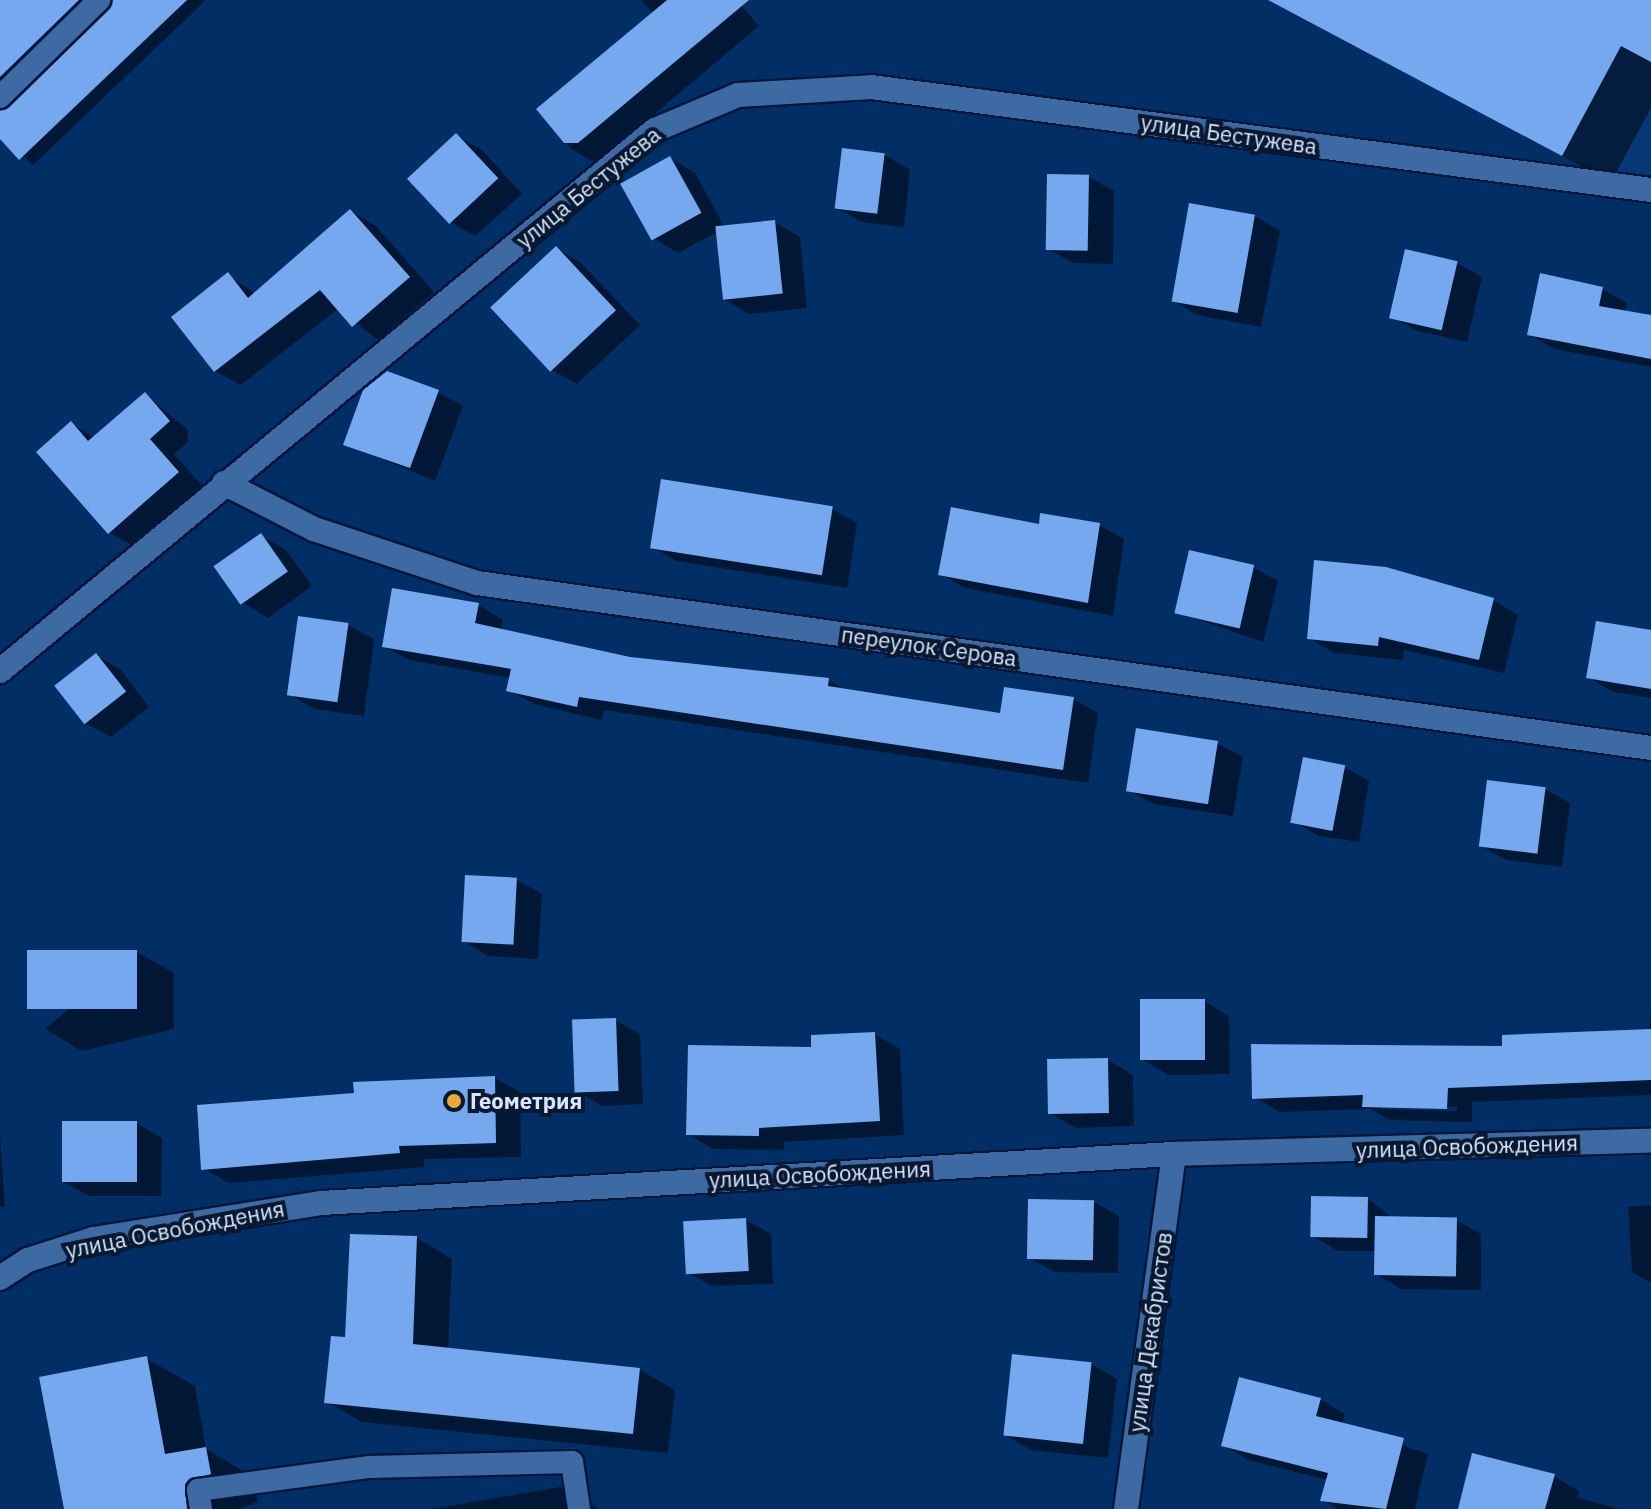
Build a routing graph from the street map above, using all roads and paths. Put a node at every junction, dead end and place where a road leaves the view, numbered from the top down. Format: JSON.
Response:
{"nodes":[{"id":1,"x":99,"y":0,"type":"edge"},
{"id":2,"x":0,"y":97,"type":"edge"},
{"id":3,"x":1651,"y":190,"type":"edge"},
{"id":4,"x":224,"y":483,"type":"junction"},
{"id":5,"x":0,"y":671,"type":"edge"},
{"id":6,"x":1651,"y":748,"type":"edge"},
{"id":7,"x":1651,"y":1141,"type":"edge"},
{"id":8,"x":1174,"y":1154,"type":"junction"},
{"id":9,"x":0,"y":1278,"type":"edge"},
{"id":10,"x":201,"y":1509,"type":"edge"},
{"id":11,"x":579,"y":1509,"type":"edge"},
{"id":12,"x":1126,"y":1509,"type":"edge"}],
"edges":[{"from":1,"to":2,"type":"lane"},
{"from":3,"to":4,"type":"street","name":"улица Бестужева"},
{"from":4,"to":5,"type":"street","name":"улица Бестужева"},
{"from":4,"to":6,"type":"street","name":"переулок Серова"},
{"from":7,"to":8,"type":"street","name":"улица Освобождения"},
{"from":8,"to":9,"type":"street","name":"улица Освобождения"},
{"from":8,"to":12,"type":"street","name":"улица Декабристов"},
{"from":10,"to":11,"type":"lane"}]}
